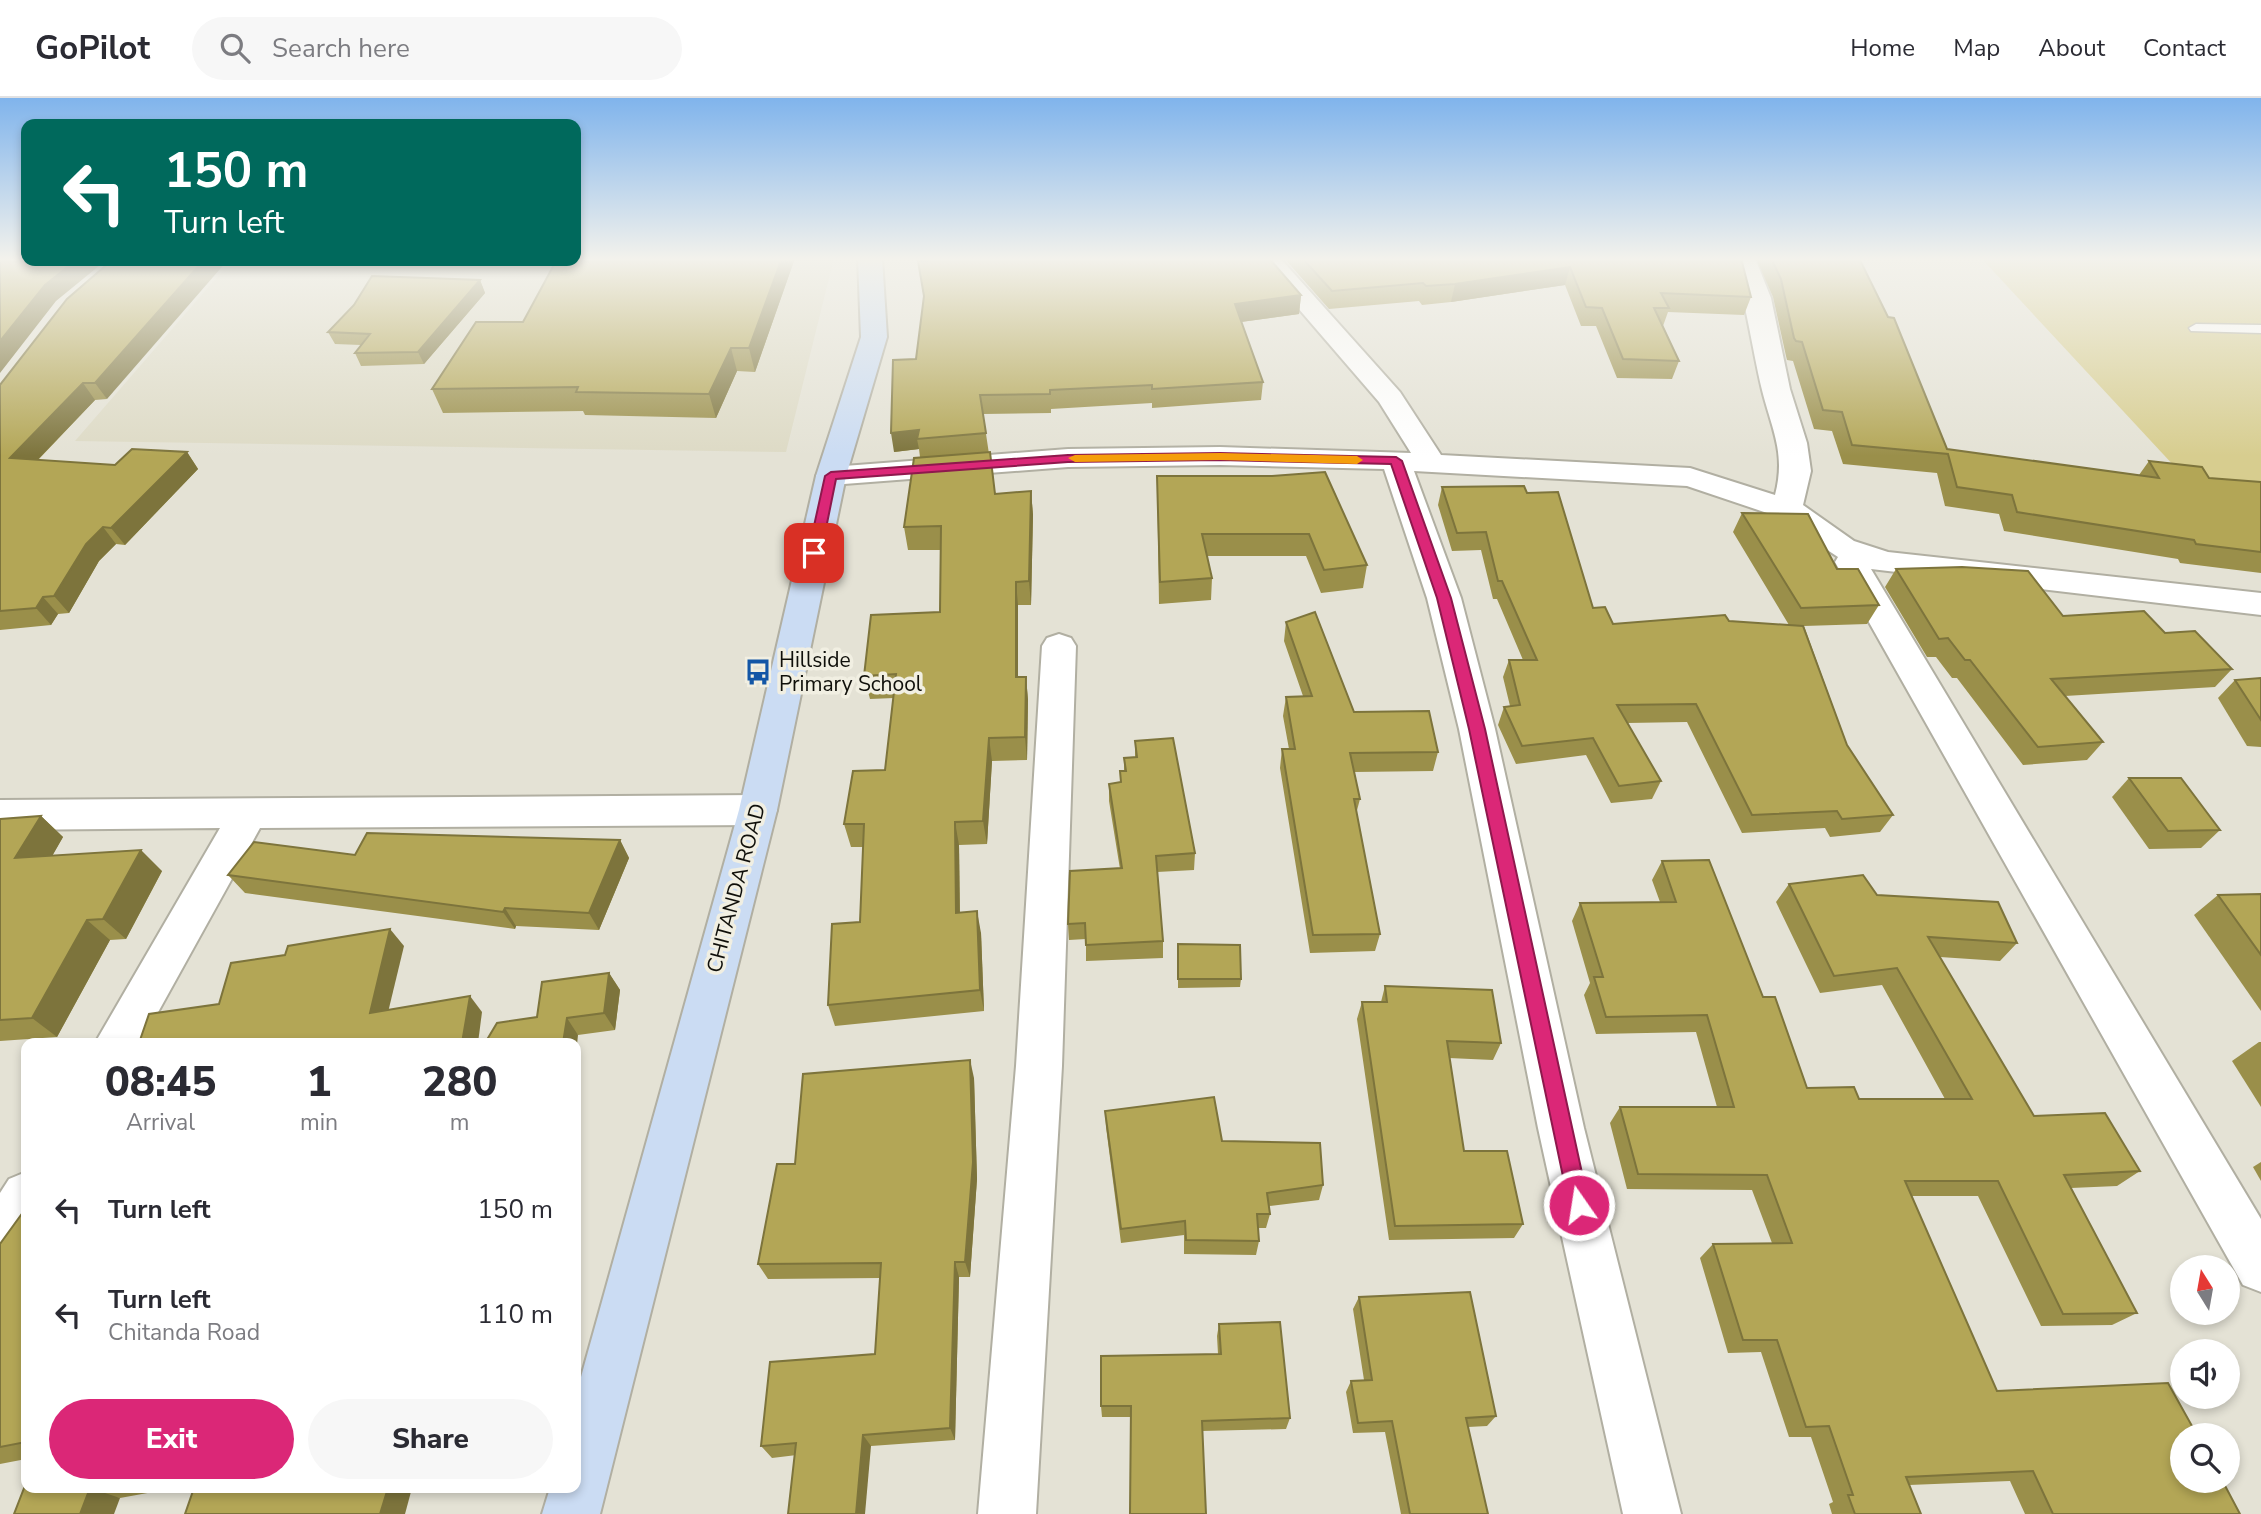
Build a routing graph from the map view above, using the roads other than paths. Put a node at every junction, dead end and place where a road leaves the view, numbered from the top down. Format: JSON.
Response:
{"nodes":[{"id":1,"x":873,"y":324,"type":"edge"},
{"id":2,"x":1325,"y":324,"type":"edge"},
{"id":3,"x":1763,"y":324,"type":"edge"},
{"id":4,"x":2196,"y":328,"type":"dead end"},
{"id":5,"x":2261,"y":330,"type":"edge"},
{"id":6,"x":1414,"y":462,"type":"junction"},
{"id":7,"x":831,"y":476,"type":"junction"},
{"id":8,"x":1787,"y":509,"type":"junction"},
{"id":9,"x":1843,"y":548,"type":"junction"},
{"id":10,"x":2261,"y":604,"type":"edge"},
{"id":11,"x":1059,"y":646,"type":"dead end"},
{"id":12,"x":758,"y":810,"type":"junction"},
{"id":13,"x":0,"y":814,"type":"edge"},
{"id":14,"x":248,"y":815,"type":"junction"},
{"id":15,"x":120,"y":1038,"type":"edge"},
{"id":16,"x":21,"y":1204,"type":"edge"},
{"id":17,"x":0,"y":1239,"type":"edge"},
{"id":18,"x":2261,"y":1267,"type":"edge"},
{"id":19,"x":581,"y":1476,"type":"edge"},
{"id":20,"x":577,"y":1493,"type":"edge"},
{"id":21,"x":571,"y":1514,"type":"edge"},
{"id":22,"x":1007,"y":1514,"type":"edge"},
{"id":23,"x":1652,"y":1514,"type":"edge"}],
"edges":[{"from":1,"to":7,"type":"street","name":"CHITANDA ROAD"},
{"from":2,"to":6,"type":"street"},
{"from":3,"to":8,"type":"street"},
{"from":4,"to":5,"type":"lane"},
{"from":6,"to":7,"type":"street"},
{"from":6,"to":8,"type":"street"},
{"from":6,"to":23,"type":"street"},
{"from":7,"to":12,"type":"street","name":"CHITANDA ROAD"},
{"from":8,"to":9,"type":"street"},
{"from":9,"to":10,"type":"street"},
{"from":9,"to":18,"type":"street"},
{"from":11,"to":22,"type":"street"},
{"from":12,"to":14,"type":"street"},
{"from":12,"to":19,"type":"street","name":"CHITANDA ROAD"},
{"from":13,"to":14,"type":"street"},
{"from":14,"to":15,"type":"street"},
{"from":16,"to":17,"type":"street"},
{"from":20,"to":21,"type":"street","name":"CHITANDA ROAD"}]}
